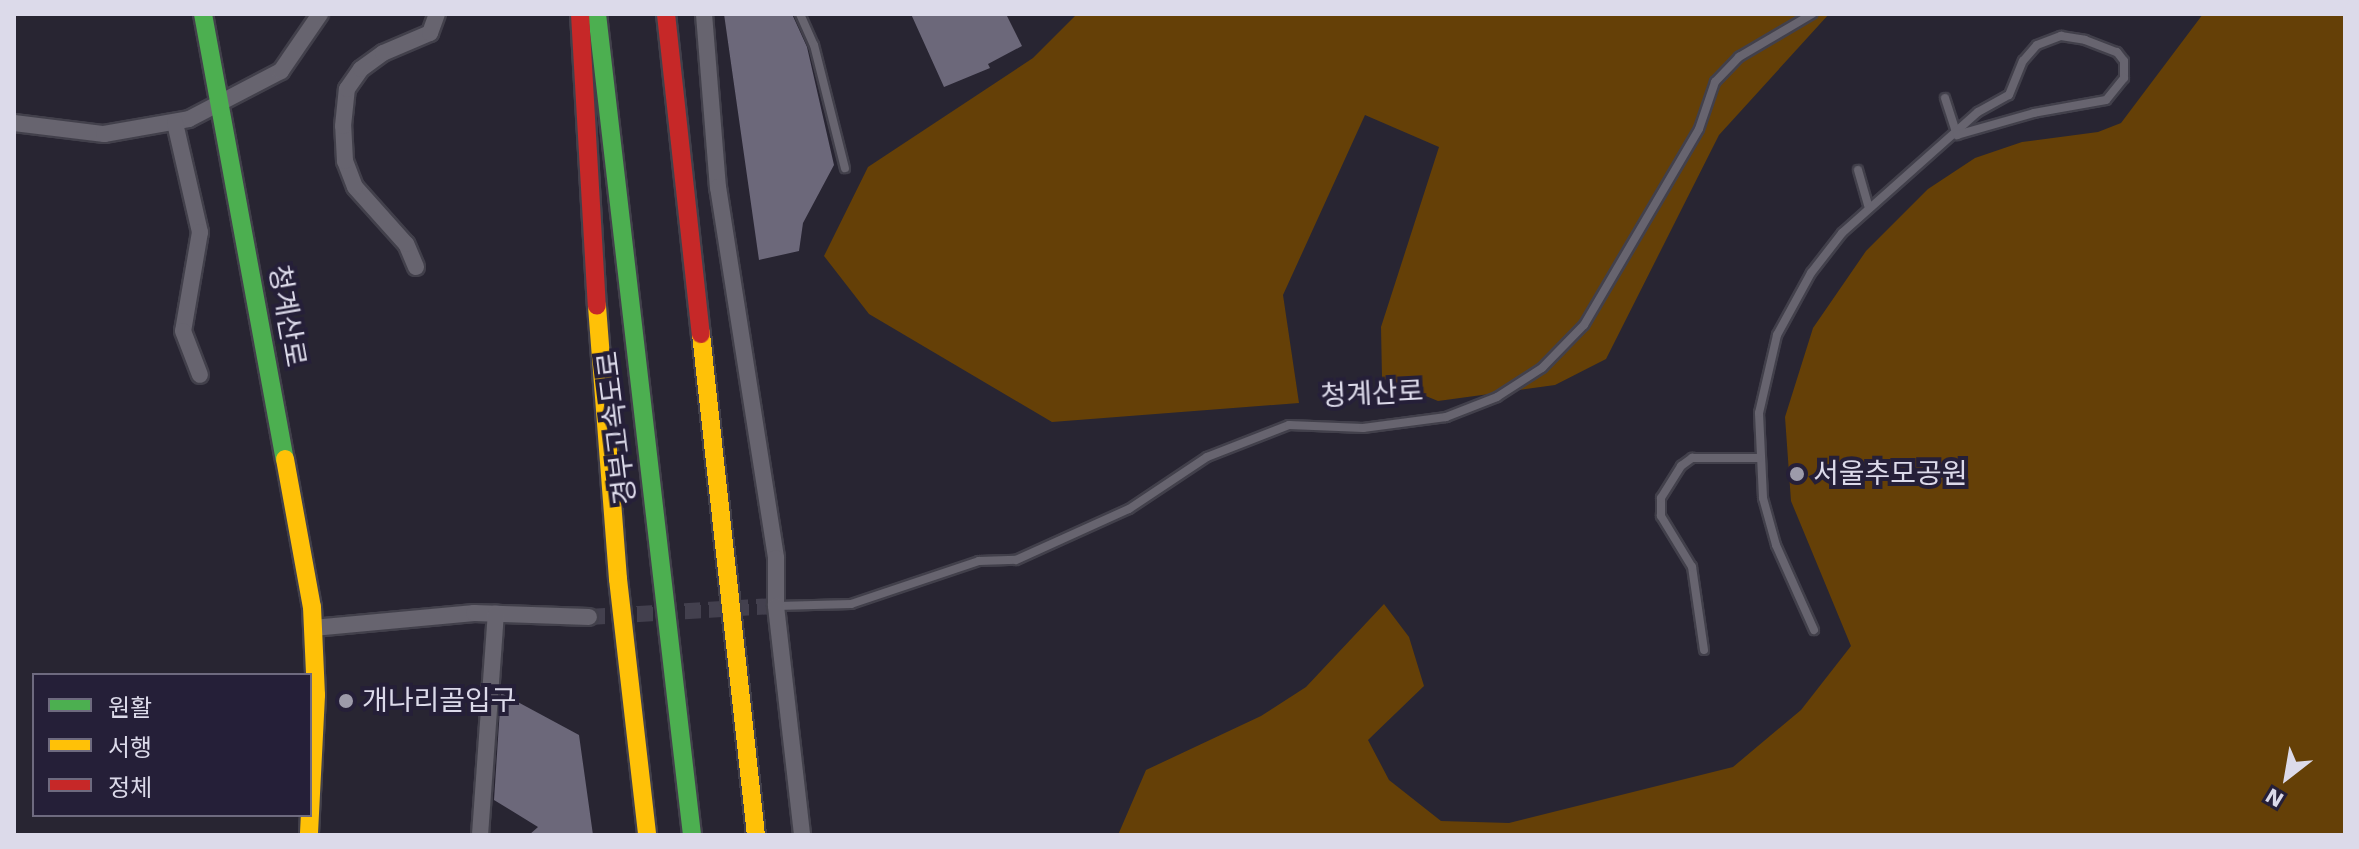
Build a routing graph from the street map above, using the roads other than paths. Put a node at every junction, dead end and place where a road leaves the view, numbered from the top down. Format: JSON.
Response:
{"nodes":[{"id":1,"x":203,"y":14,"type":"edge"},
{"id":2,"x":320,"y":14,"type":"edge"},
{"id":3,"x":437,"y":14,"type":"edge"},
{"id":4,"x":580,"y":14,"type":"edge"},
{"id":5,"x":597,"y":14,"type":"edge"},
{"id":6,"x":666,"y":14,"type":"edge"},
{"id":7,"x":704,"y":14,"type":"edge"},
{"id":8,"x":800,"y":14,"type":"edge"},
{"id":9,"x":1812,"y":14,"type":"edge"},
{"id":10,"x":1945,"y":98,"type":"dead end"},
{"id":11,"x":220,"y":103,"type":"junction"},
{"id":12,"x":14,"y":123,"type":"edge"},
{"id":13,"x":175,"y":123,"type":"junction"},
{"id":14,"x":1957,"y":135,"type":"junction"},
{"id":15,"x":845,"y":168,"type":"dead end"},
{"id":16,"x":1858,"y":170,"type":"dead end"},
{"id":17,"x":1868,"y":206,"type":"junction"},
{"id":18,"x":416,"y":267,"type":"dead end"},
{"id":19,"x":200,"y":375,"type":"dead end"},
{"id":20,"x":1759,"y":458,"type":"junction"},
{"id":21,"x":776,"y":606,"type":"junction"},
{"id":22,"x":496,"y":614,"type":"junction"},
{"id":23,"x":589,"y":617,"type":"tunnel mouth"},
{"id":24,"x":313,"y":628,"type":"junction"},
{"id":25,"x":1814,"y":630,"type":"dead end"},
{"id":26,"x":625,"y":641,"type":"junction"},
{"id":27,"x":1704,"y":650,"type":"dead end"},
{"id":28,"x":312,"y":781,"type":"edge"},
{"id":29,"x":480,"y":835,"type":"edge"},
{"id":30,"x":629,"y":835,"type":"edge"},
{"id":31,"x":647,"y":835,"type":"edge"},
{"id":32,"x":692,"y":835,"type":"edge"},
{"id":33,"x":756,"y":835,"type":"edge"},
{"id":34,"x":802,"y":835,"type":"edge"}],
"edges":[{"from":1,"to":11,"type":"main road","name":"청계산로"},
{"from":2,"to":11,"type":"street"},
{"from":3,"to":18,"type":"street"},
{"from":4,"to":26,"type":"main road"},
{"from":5,"to":32,"type":"main road","name":"경부고속도로"},
{"from":6,"to":33,"type":"main road"},
{"from":7,"to":21,"type":"street"},
{"from":8,"to":15,"type":"lane"},
{"from":9,"to":21,"type":"lane","name":"청계산로"},
{"from":10,"to":14,"type":"lane"},
{"from":11,"to":13,"type":"street"},
{"from":11,"to":24,"type":"main road","name":"청계산로"},
{"from":12,"to":13,"type":"street"},
{"from":13,"to":19,"type":"street"},
{"from":14,"to":14,"type":"lane"},
{"from":14,"to":17,"type":"lane"},
{"from":16,"to":17,"type":"lane"},
{"from":17,"to":20,"type":"lane"},
{"from":20,"to":25,"type":"lane"},
{"from":20,"to":27,"type":"lane"},
{"from":21,"to":34,"type":"street"},
{"from":22,"to":23,"type":"street"},
{"from":22,"to":24,"type":"street"},
{"from":22,"to":29,"type":"street"},
{"from":24,"to":28,"type":"main road","name":"청계산로"},
{"from":26,"to":30,"type":"main road"},
{"from":26,"to":31,"type":"main road"}]}
